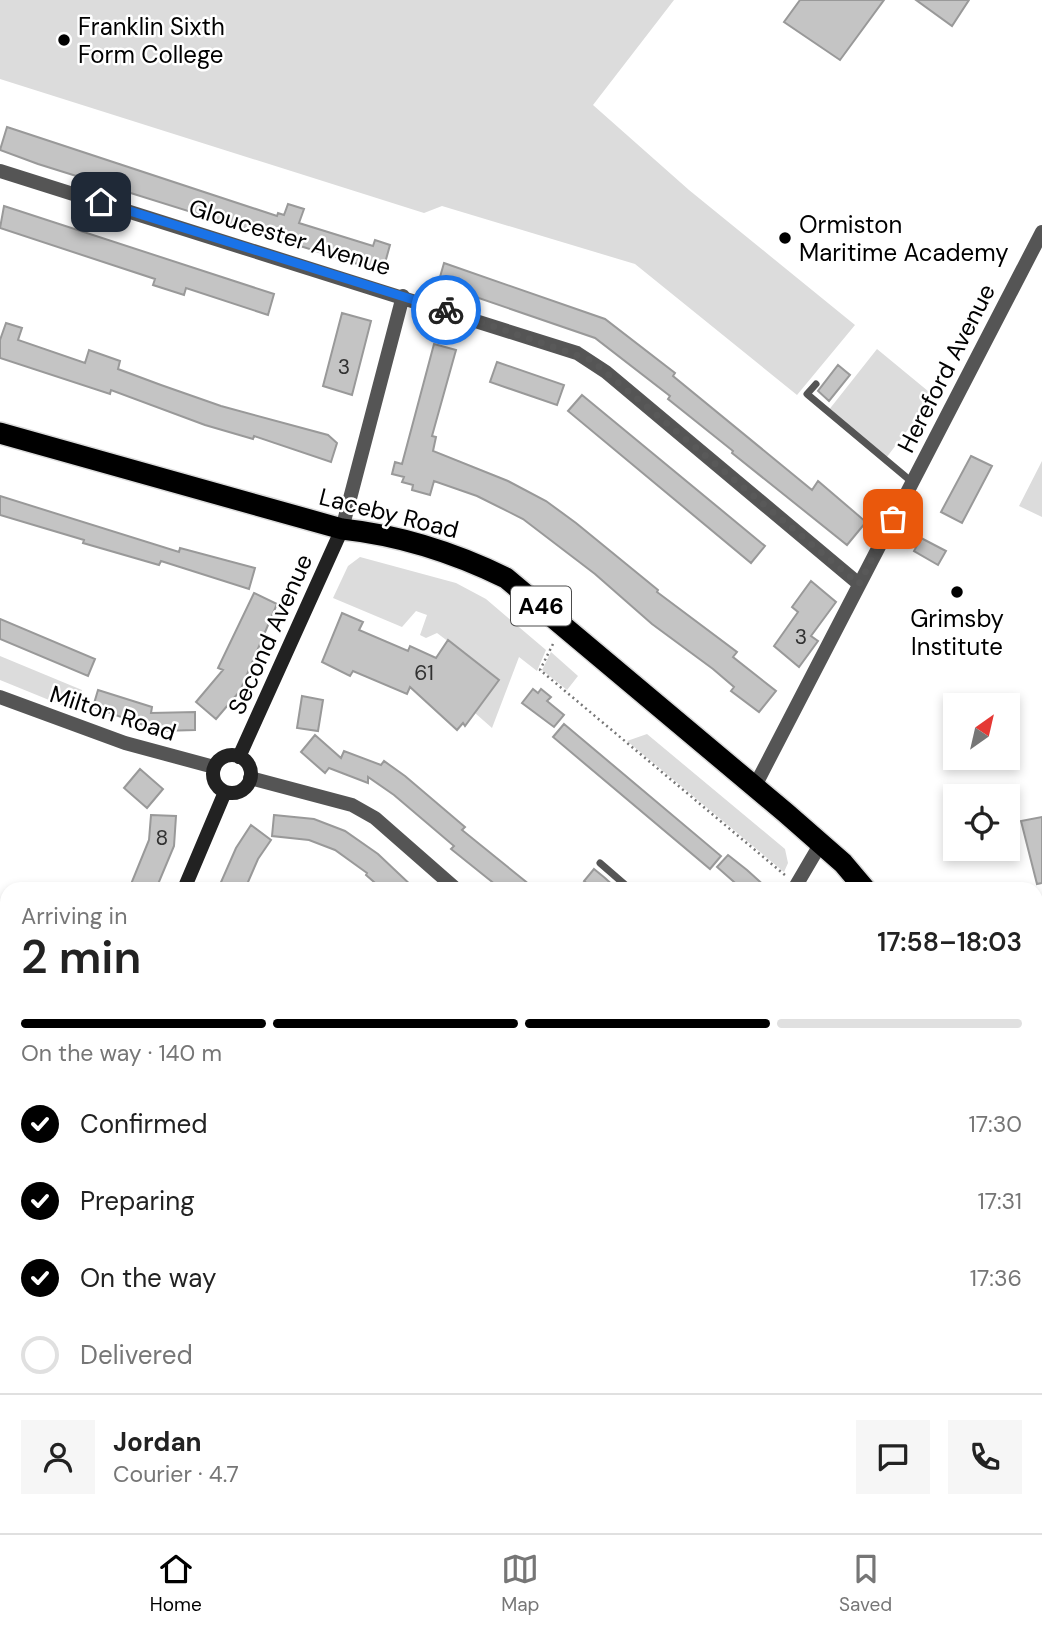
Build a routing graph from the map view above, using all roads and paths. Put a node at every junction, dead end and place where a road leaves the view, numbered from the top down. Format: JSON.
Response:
{"nodes":[{"id":1,"x":0,"y":171,"type":"edge"},
{"id":2,"x":1042,"y":232,"type":"edge"},
{"id":3,"x":403,"y":296,"type":"junction"},
{"id":4,"x":816,"y":384,"type":"dead end"},
{"id":5,"x":0,"y":433,"type":"edge"},
{"id":6,"x":912,"y":482,"type":"junction"},
{"id":7,"x":342,"y":529,"type":"junction"},
{"id":8,"x":859,"y":584,"type":"junction"},
{"id":9,"x":563,"y":625,"type":"junction"},
{"id":10,"x":0,"y":697,"type":"edge"},
{"id":11,"x":239,"y":757,"type":"junction"},
{"id":12,"x":214,"y":767,"type":"junction"},
{"id":13,"x":250,"y":778,"type":"junction"},
{"id":14,"x":755,"y":786,"type":"junction"},
{"id":15,"x":225,"y":792,"type":"junction"},
{"id":16,"x":821,"y":843,"type":"junction"},
{"id":17,"x":600,"y":863,"type":"dead end"},
{"id":18,"x":187,"y":882,"type":"edge"},
{"id":19,"x":448,"y":882,"type":"edge"},
{"id":20,"x":622,"y":882,"type":"edge"},
{"id":21,"x":789,"y":882,"type":"edge"},
{"id":22,"x":798,"y":882,"type":"edge"},
{"id":23,"x":858,"y":882,"type":"edge"}],
"edges":[{"from":1,"to":3,"type":"street","name":"Gloucester Avenue"},
{"from":2,"to":6,"type":"street","name":"Hereford Avenue"},
{"from":3,"to":7,"type":"street"},
{"from":3,"to":8,"type":"street","name":"Gloucester Avenue"},
{"from":4,"to":6,"type":"lane"},
{"from":5,"to":7,"type":"highway","name":"Laceby Road","number":"A46"},
{"from":6,"to":8,"type":"street","name":"Hereford Avenue"},
{"from":7,"to":9,"type":"highway","name":"Laceby Road","number":"A46"},
{"from":7,"to":11,"type":"street","name":"Second Avenue"},
{"from":8,"to":14,"type":"street","name":"Hereford Avenue"},
{"from":9,"to":14,"type":"highway","name":"Laceby Road","number":"A46"},
{"from":9,"to":21,"type":"path"},
{"from":10,"to":12,"type":"street","name":"Milton Road"},
{"from":11,"to":12,"type":"street"},
{"from":11,"to":13,"type":"street"},
{"from":12,"to":15,"type":"street"},
{"from":13,"to":15,"type":"street"},
{"from":13,"to":19,"type":"street"},
{"from":14,"to":16,"type":"highway","name":"Laceby Road","number":"A46"},
{"from":15,"to":18,"type":"street"},
{"from":16,"to":22,"type":"street"},
{"from":16,"to":23,"type":"highway","name":"Laceby Road","number":"A46"},
{"from":17,"to":20,"type":"lane"}]}
